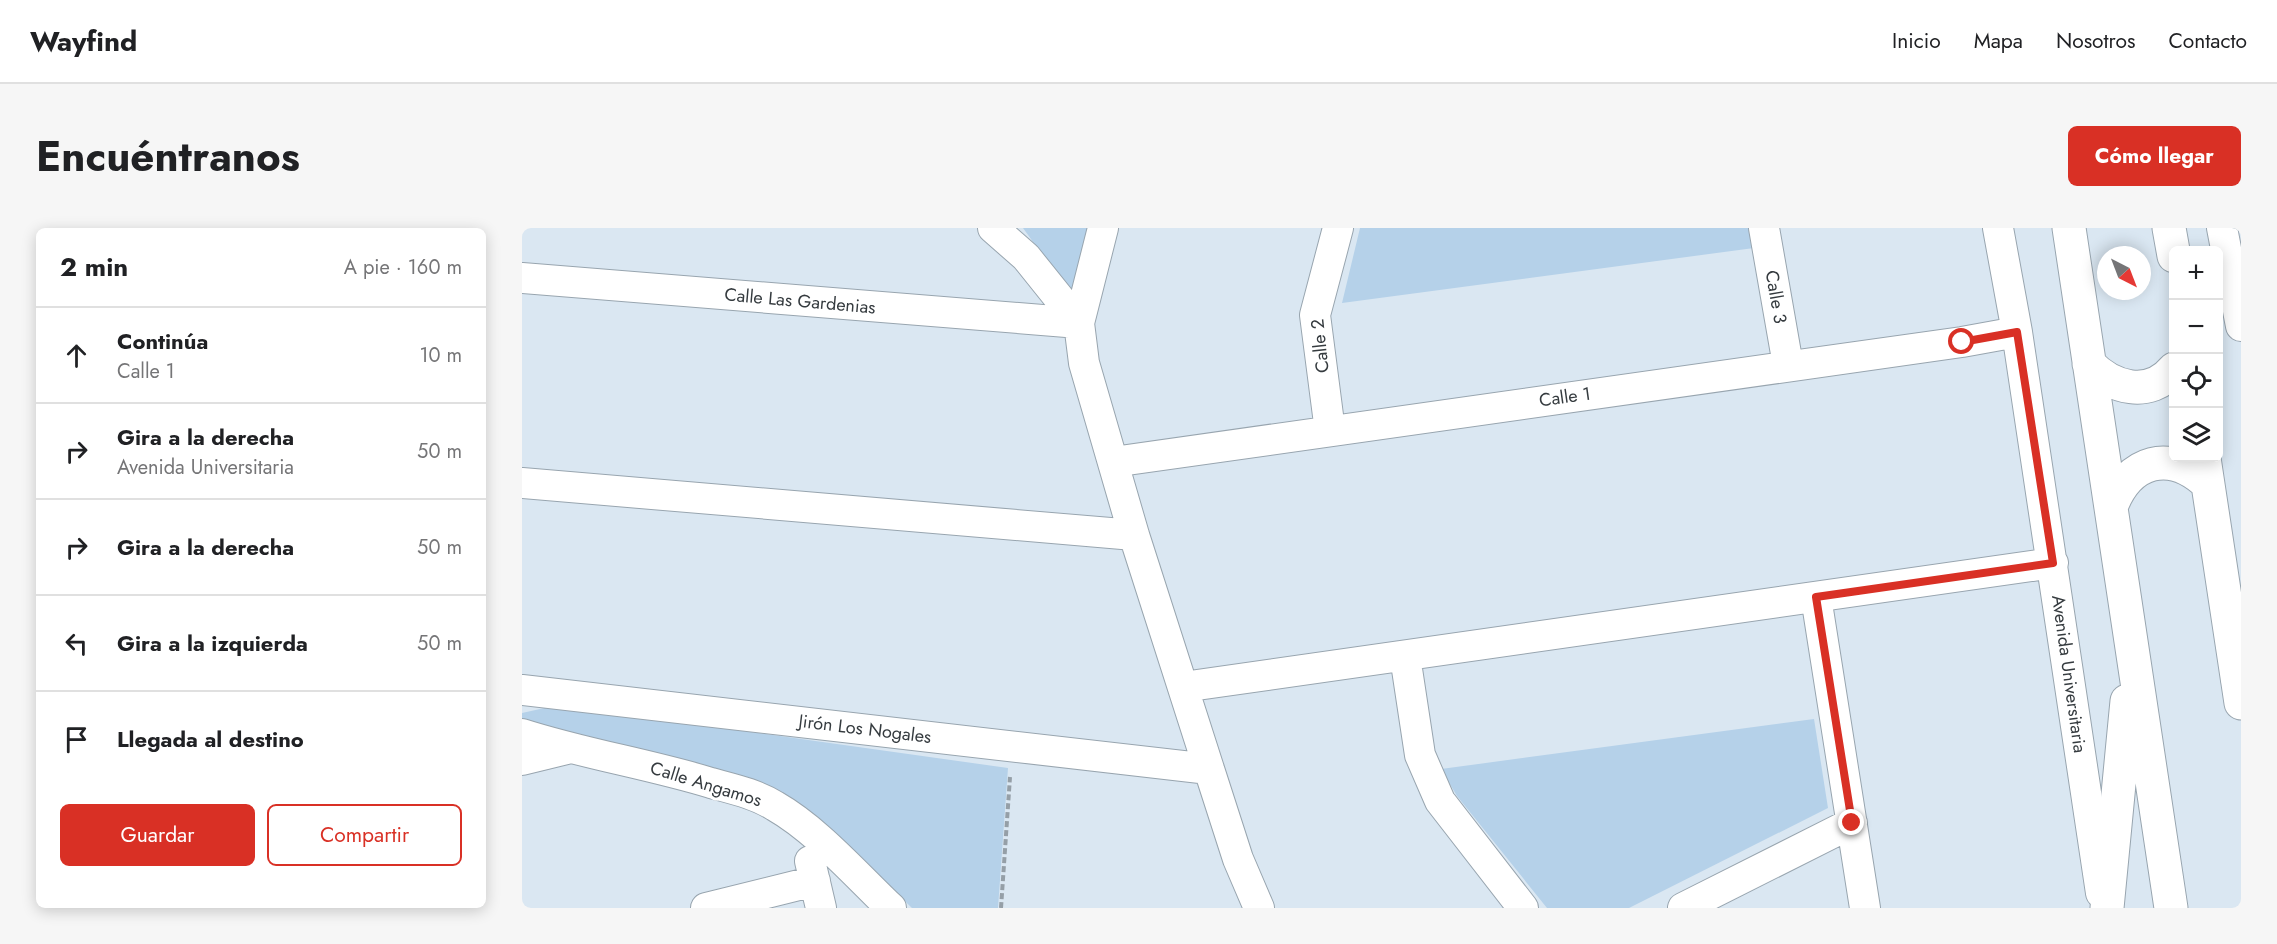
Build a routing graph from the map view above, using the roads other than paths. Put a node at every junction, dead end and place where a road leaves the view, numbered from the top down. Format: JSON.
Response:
{"nodes":[{"id":1,"x":993,"y":228,"type":"edge"},
{"id":2,"x":1102,"y":228,"type":"edge"},
{"id":3,"x":1338,"y":228,"type":"edge"},
{"id":4,"x":1764,"y":228,"type":"edge"},
{"id":5,"x":1998,"y":228,"type":"edge"},
{"id":6,"x":2069,"y":228,"type":"edge"},
{"id":7,"x":2169,"y":228,"type":"edge"},
{"id":8,"x":2222,"y":228,"type":"edge"},
{"id":9,"x":2172,"y":246,"type":"edge"},
{"id":10,"x":2234,"y":261,"type":"edge"},
{"id":11,"x":522,"y":278,"type":"edge"},
{"id":12,"x":1079,"y":323,"type":"junction"},
{"id":13,"x":2241,"y":326,"type":"edge"},
{"id":14,"x":2017,"y":332,"type":"junction"},
{"id":15,"x":2089,"y":364,"type":"junction"},
{"id":16,"x":1788,"y":365,"type":"junction"},
{"id":17,"x":2169,"y":373,"type":"edge"},
{"id":18,"x":1330,"y":431,"type":"junction"},
{"id":19,"x":1113,"y":462,"type":"junction"},
{"id":20,"x":2206,"y":471,"type":"edge"},
{"id":21,"x":522,"y":483,"type":"edge"},
{"id":22,"x":2111,"y":507,"type":"junction"},
{"id":23,"x":1134,"y":535,"type":"junction"},
{"id":24,"x":2053,"y":563,"type":"junction"},
{"id":25,"x":1816,"y":597,"type":"junction"},
{"id":26,"x":2132,"y":651,"type":"junction"},
{"id":27,"x":1405,"y":656,"type":"junction"},
{"id":28,"x":1183,"y":687,"type":"junction"},
{"id":29,"x":522,"y":690,"type":"edge"},
{"id":30,"x":2240,"y":690,"type":"edge"},
{"id":31,"x":522,"y":734,"type":"edge"},
{"id":32,"x":567,"y":748,"type":"junction"},
{"id":33,"x":522,"y":760,"type":"edge"},
{"id":34,"x":1209,"y":768,"type":"junction"},
{"id":35,"x":801,"y":823,"type":"junction"},
{"id":36,"x":1852,"y":823,"type":"junction"},
{"id":37,"x":818,"y":895,"type":"edge"},
{"id":38,"x":706,"y":908,"type":"edge"},
{"id":39,"x":891,"y":908,"type":"edge"},
{"id":40,"x":1259,"y":908,"type":"edge"},
{"id":41,"x":1522,"y":908,"type":"edge"},
{"id":42,"x":1683,"y":908,"type":"edge"},
{"id":43,"x":1865,"y":908,"type":"edge"},
{"id":44,"x":2105,"y":908,"type":"edge"},
{"id":45,"x":2171,"y":908,"type":"edge"}],
"edges":[{"from":1,"to":12,"type":"street"},
{"from":2,"to":12,"type":"street"},
{"from":3,"to":18,"type":"street","name":"Calle 2"},
{"from":4,"to":16,"type":"street","name":"Calle 3"},
{"from":5,"to":14,"type":"street","name":"Avenida Universitaria"},
{"from":6,"to":15,"type":"main road"},
{"from":7,"to":9,"type":"main road"},
{"from":8,"to":10,"type":"street"},
{"from":10,"to":13,"type":"street"},
{"from":11,"to":12,"type":"street","name":"Calle Las Gardenias"},
{"from":12,"to":19,"type":"street"},
{"from":14,"to":16,"type":"street","name":"Calle 1"},
{"from":14,"to":24,"type":"street","name":"Avenida Universitaria"},
{"from":15,"to":17,"type":"main road"},
{"from":15,"to":22,"type":"main road"},
{"from":16,"to":18,"type":"street","name":"Calle 1"},
{"from":18,"to":19,"type":"street","name":"Calle 1"},
{"from":19,"to":23,"type":"street"},
{"from":20,"to":22,"type":"main road"},
{"from":20,"to":30,"type":"main road"},
{"from":21,"to":23,"type":"street"},
{"from":22,"to":26,"type":"main road"},
{"from":23,"to":28,"type":"street"},
{"from":24,"to":25,"type":"street"},
{"from":24,"to":44,"type":"street","name":"Avenida Universitaria"},
{"from":25,"to":27,"type":"street"},
{"from":25,"to":36,"type":"street"},
{"from":26,"to":44,"type":"main road"},
{"from":26,"to":45,"type":"main road"},
{"from":27,"to":28,"type":"street"},
{"from":27,"to":41,"type":"street"},
{"from":28,"to":34,"type":"street"},
{"from":29,"to":34,"type":"street","name":"Jirón Los Nogales"},
{"from":31,"to":32,"type":"street","name":"Calle Angamos"},
{"from":32,"to":33,"type":"street"},
{"from":32,"to":35,"type":"street","name":"Calle Angamos"},
{"from":34,"to":40,"type":"street"},
{"from":35,"to":37,"type":"street"},
{"from":35,"to":39,"type":"street","name":"Calle Angamos"},
{"from":36,"to":42,"type":"street"},
{"from":36,"to":43,"type":"street"},
{"from":37,"to":38,"type":"street"}]}
